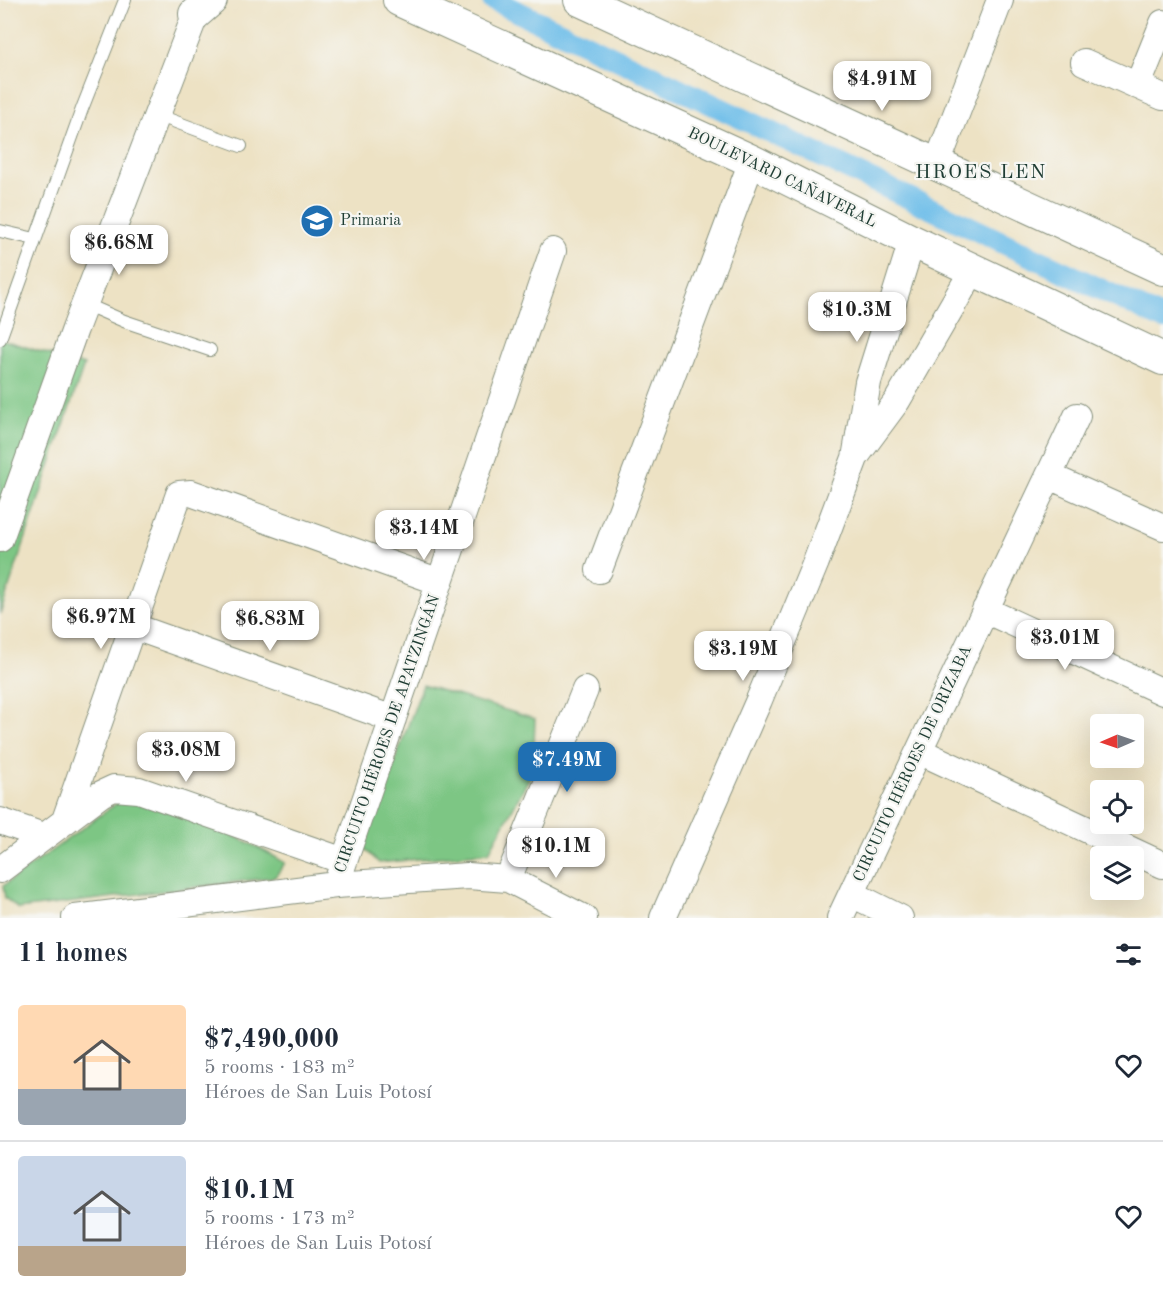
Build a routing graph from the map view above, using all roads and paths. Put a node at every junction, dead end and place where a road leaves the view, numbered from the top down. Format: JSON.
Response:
{"nodes":[{"id":1,"x":125,"y":0,"type":"edge"},
{"id":2,"x":399,"y":0,"type":"edge"},
{"id":3,"x":580,"y":0,"type":"edge"},
{"id":4,"x":1000,"y":0,"type":"edge"},
{"id":5,"x":203,"y":5,"type":"edge"},
{"id":6,"x":1163,"y":23,"type":"edge"},
{"id":7,"x":1084,"y":62,"type":"dead end"},
{"id":8,"x":1138,"y":85,"type":"junction"},
{"id":9,"x":1163,"y":97,"type":"edge"},
{"id":10,"x":157,"y":115,"type":"junction"},
{"id":11,"x":240,"y":146,"type":"dead end"},
{"id":12,"x":752,"y":161,"type":"junction"},
{"id":13,"x":937,"y":164,"type":"junction"},
{"id":14,"x":0,"y":231,"type":"edge"},
{"id":15,"x":35,"y":239,"type":"junction"},
{"id":16,"x":912,"y":241,"type":"junction"},
{"id":17,"x":553,"y":251,"type":"dead end"},
{"id":18,"x":1163,"y":269,"type":"edge"},
{"id":19,"x":973,"y":270,"type":"junction"},
{"id":20,"x":85,"y":304,"type":"junction"},
{"id":21,"x":0,"y":339,"type":"edge"},
{"id":22,"x":210,"y":350,"type":"dead end"},
{"id":23,"x":1163,"y":359,"type":"edge"},
{"id":24,"x":1077,"y":416,"type":"dead end"},
{"id":25,"x":855,"y":458,"type":"junction"},
{"id":26,"x":1048,"y":476,"type":"junction"},
{"id":27,"x":1163,"y":527,"type":"edge"},
{"id":28,"x":0,"y":539,"type":"edge"},
{"id":29,"x":599,"y":570,"type":"dead end"},
{"id":30,"x":440,"y":582,"type":"junction"},
{"id":31,"x":985,"y":610,"type":"junction"},
{"id":32,"x":132,"y":626,"type":"junction"},
{"id":33,"x":585,"y":690,"type":"dead end"},
{"id":34,"x":1163,"y":692,"type":"edge"},
{"id":35,"x":393,"y":718,"type":"junction"},
{"id":36,"x":919,"y":751,"type":"junction"},
{"id":37,"x":66,"y":817,"type":"junction"},
{"id":38,"x":0,"y":821,"type":"edge"},
{"id":39,"x":43,"y":836,"type":"junction"},
{"id":40,"x":344,"y":861,"type":"junction"},
{"id":41,"x":1163,"y":865,"type":"edge"},
{"id":42,"x":0,"y":870,"type":"edge"},
{"id":43,"x":508,"y":879,"type":"junction"},
{"id":44,"x":336,"y":885,"type":"junction"},
{"id":45,"x":852,"y":894,"type":"junction"},
{"id":46,"x":75,"y":918,"type":"edge"},
{"id":47,"x":584,"y":918,"type":"edge"},
{"id":48,"x":663,"y":918,"type":"edge"},
{"id":49,"x":840,"y":918,"type":"edge"},
{"id":50,"x":900,"y":918,"type":"edge"}],
"edges":[{"from":1,"to":15,"type":"lane"},
{"from":2,"to":12,"type":"street","name":"BOULEVARD CAÑAVERAL"},
{"from":3,"to":13,"type":"street"},
{"from":4,"to":13,"type":"street"},
{"from":5,"to":10,"type":"street"},
{"from":6,"to":8,"type":"street"},
{"from":7,"to":8,"type":"street"},
{"from":8,"to":9,"type":"street"},
{"from":10,"to":11,"type":"lane"},
{"from":10,"to":20,"type":"street"},
{"from":12,"to":16,"type":"street","name":"BOULEVARD CAÑAVERAL"},
{"from":12,"to":29,"type":"street"},
{"from":13,"to":18,"type":"street"},
{"from":14,"to":15,"type":"lane"},
{"from":15,"to":21,"type":"lane"},
{"from":16,"to":19,"type":"street","name":"BOULEVARD CAÑAVERAL"},
{"from":16,"to":25,"type":"street"},
{"from":17,"to":30,"type":"street","name":"CIRCUITO HÉROES DE APATZINGÁN"},
{"from":19,"to":23,"type":"street","name":"BOULEVARD CAÑAVERAL"},
{"from":19,"to":25,"type":"street"},
{"from":20,"to":22,"type":"lane"},
{"from":20,"to":28,"type":"street"},
{"from":24,"to":26,"type":"street","name":"CIRCUITO HÉROES DE ORIZABA"},
{"from":25,"to":48,"type":"street"},
{"from":26,"to":27,"type":"street"},
{"from":26,"to":31,"type":"street","name":"CIRCUITO HÉROES DE ORIZABA"},
{"from":30,"to":32,"type":"street","name":"CIRCUITO HÉROES DE APATZINGÁN"},
{"from":30,"to":35,"type":"street","name":"CIRCUITO HÉROES DE APATZINGÁN"},
{"from":31,"to":34,"type":"street"},
{"from":31,"to":36,"type":"street","name":"CIRCUITO HÉROES DE ORIZABA"},
{"from":32,"to":35,"type":"street"},
{"from":32,"to":37,"type":"street","name":"CIRCUITO HÉROES DE APATZINGÁN"},
{"from":33,"to":43,"type":"street"},
{"from":35,"to":40,"type":"street","name":"CIRCUITO HÉROES DE APATZINGÁN"},
{"from":36,"to":41,"type":"street"},
{"from":36,"to":45,"type":"street","name":"CIRCUITO HÉROES DE ORIZABA"},
{"from":37,"to":39,"type":"street"},
{"from":37,"to":40,"type":"street"},
{"from":38,"to":39,"type":"street"},
{"from":39,"to":42,"type":"street"},
{"from":40,"to":44,"type":"street","name":"CIRCUITO HÉROES DE APATZINGÁN"},
{"from":43,"to":44,"type":"street"},
{"from":43,"to":47,"type":"street"},
{"from":44,"to":46,"type":"street"},
{"from":45,"to":49,"type":"street","name":"CIRCUITO HÉROES DE ORIZABA"},
{"from":45,"to":50,"type":"street"}]}
